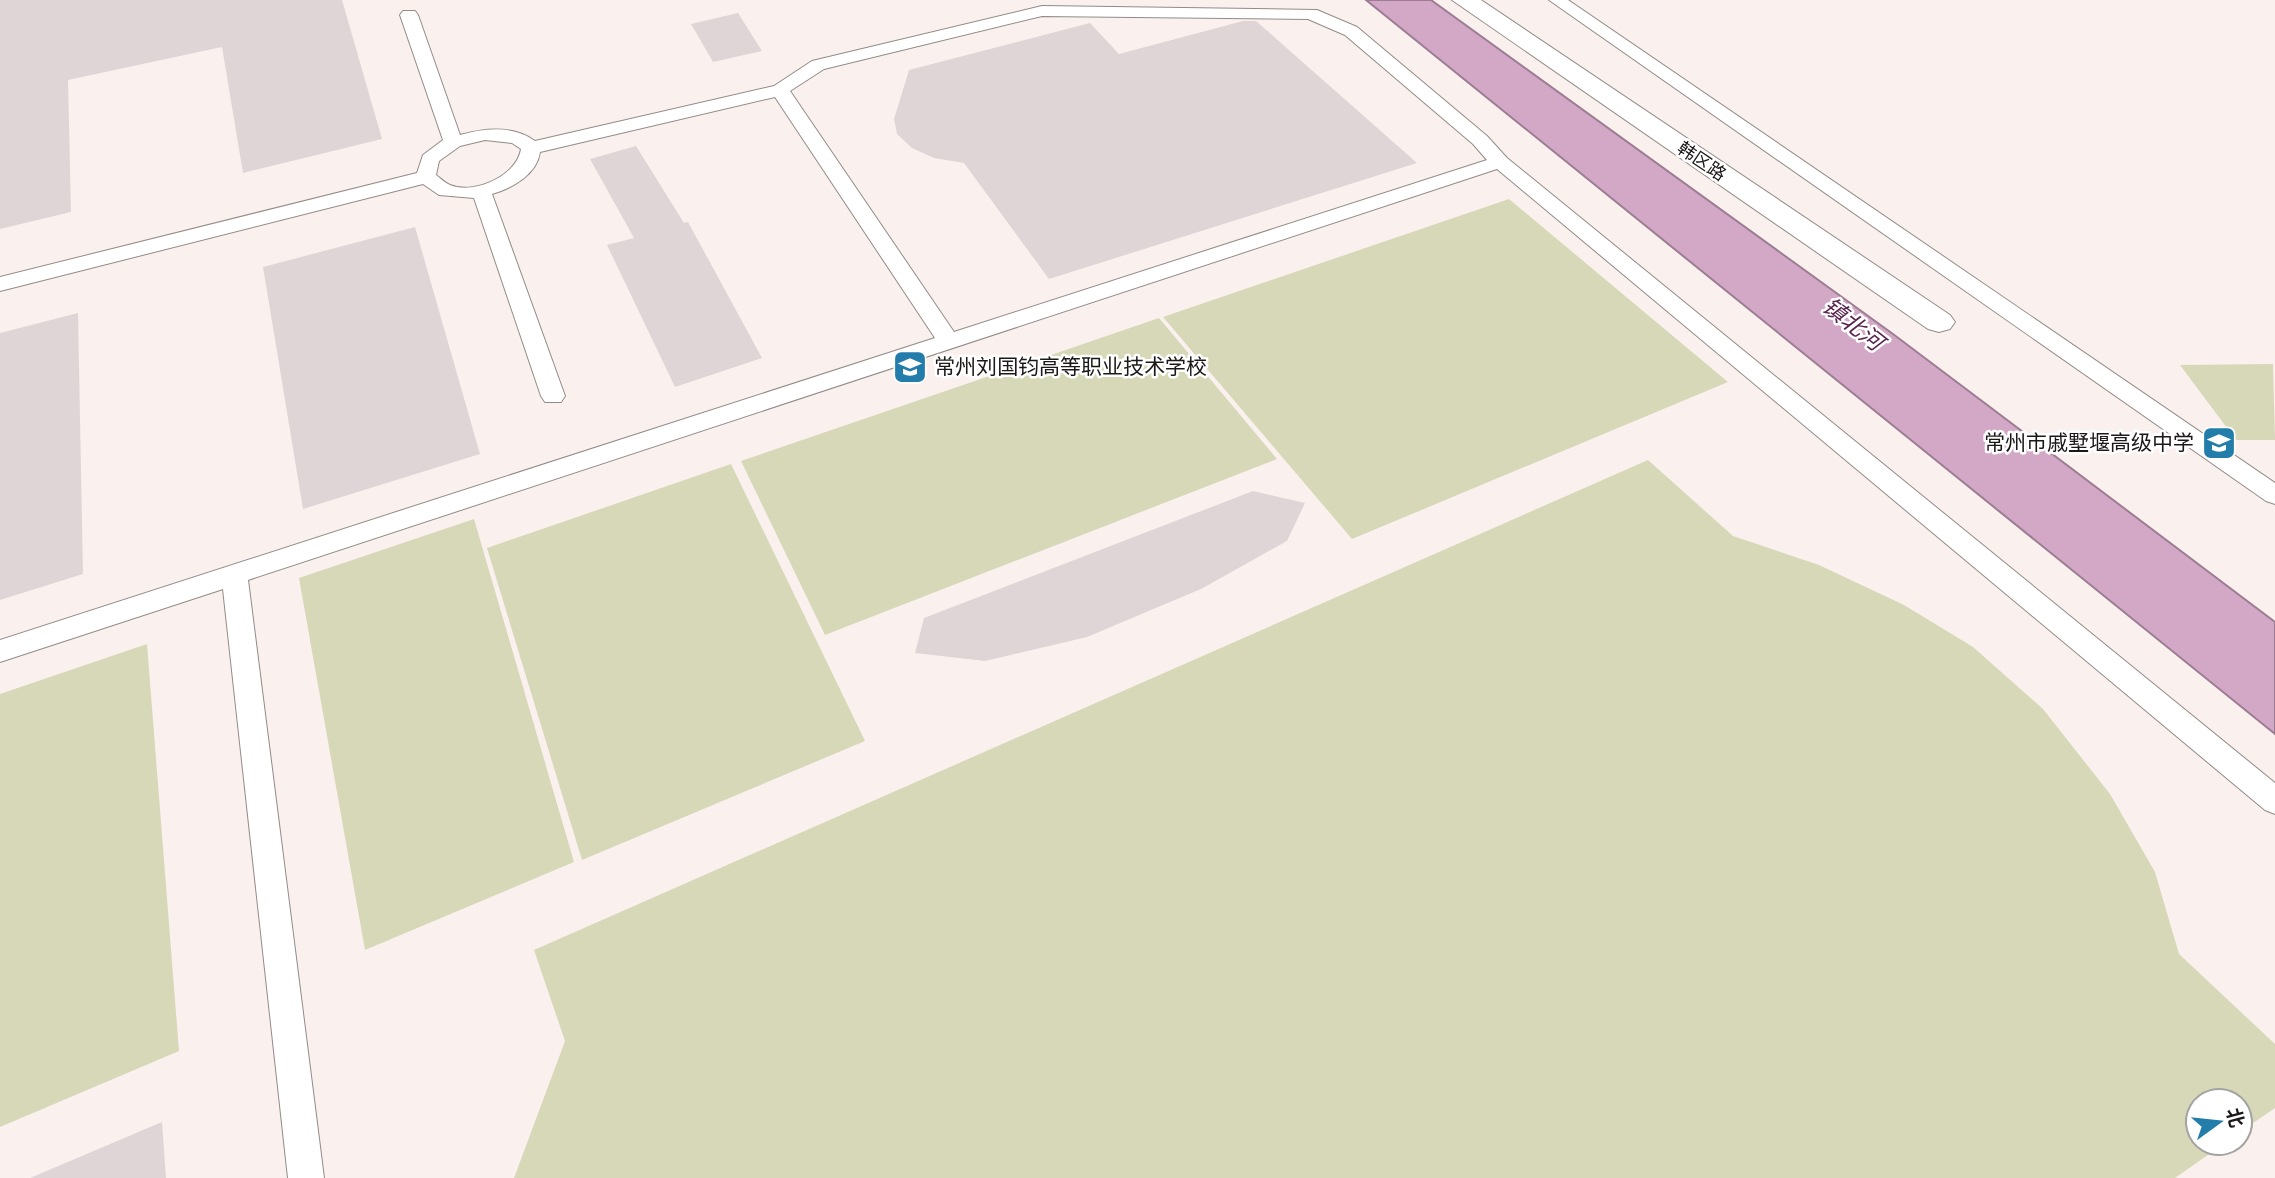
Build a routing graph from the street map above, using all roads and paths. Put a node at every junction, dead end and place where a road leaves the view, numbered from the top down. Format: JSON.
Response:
{"nodes":[{"id":1,"x":1464,"y":0,"type":"edge"},
{"id":2,"x":1557,"y":0,"type":"edge"},
{"id":3,"x":409,"y":15,"type":"dead end"},
{"id":4,"x":780,"y":89,"type":"junction"},
{"id":5,"x":453,"y":142,"type":"junction"},
{"id":6,"x":531,"y":148,"type":"junction"},
{"id":7,"x":1500,"y":162,"type":"junction"},
{"id":8,"x":426,"y":177,"type":"junction"},
{"id":9,"x":481,"y":190,"type":"junction"},
{"id":10,"x":0,"y":284,"type":"edge"},
{"id":11,"x":1939,"y":322,"type":"dead end"},
{"id":12,"x":949,"y":342,"type":"junction"},
{"id":13,"x":554,"y":396,"type":"dead end"},
{"id":14,"x":2275,"y":495,"type":"edge"},
{"id":15,"x":234,"y":575,"type":"junction"},
{"id":16,"x":0,"y":651,"type":"edge"},
{"id":17,"x":2275,"y":801,"type":"edge"},
{"id":18,"x":306,"y":1178,"type":"edge"}],
"edges":[{"from":1,"to":11,"type":"street","name":"韩区路"},
{"from":2,"to":14,"type":"lane"},
{"from":3,"to":5,"type":"lane"},
{"from":4,"to":6,"type":"lane"},
{"from":4,"to":7,"type":"lane"},
{"from":4,"to":12,"type":"lane"},
{"from":5,"to":6,"type":"lane"},
{"from":5,"to":8,"type":"lane"},
{"from":6,"to":9,"type":"lane"},
{"from":7,"to":12,"type":"lane"},
{"from":7,"to":17,"type":"lane"},
{"from":8,"to":9,"type":"lane"},
{"from":8,"to":10,"type":"lane"},
{"from":9,"to":13,"type":"lane"},
{"from":12,"to":15,"type":"lane"},
{"from":15,"to":16,"type":"lane"},
{"from":15,"to":18,"type":"lane"}]}
